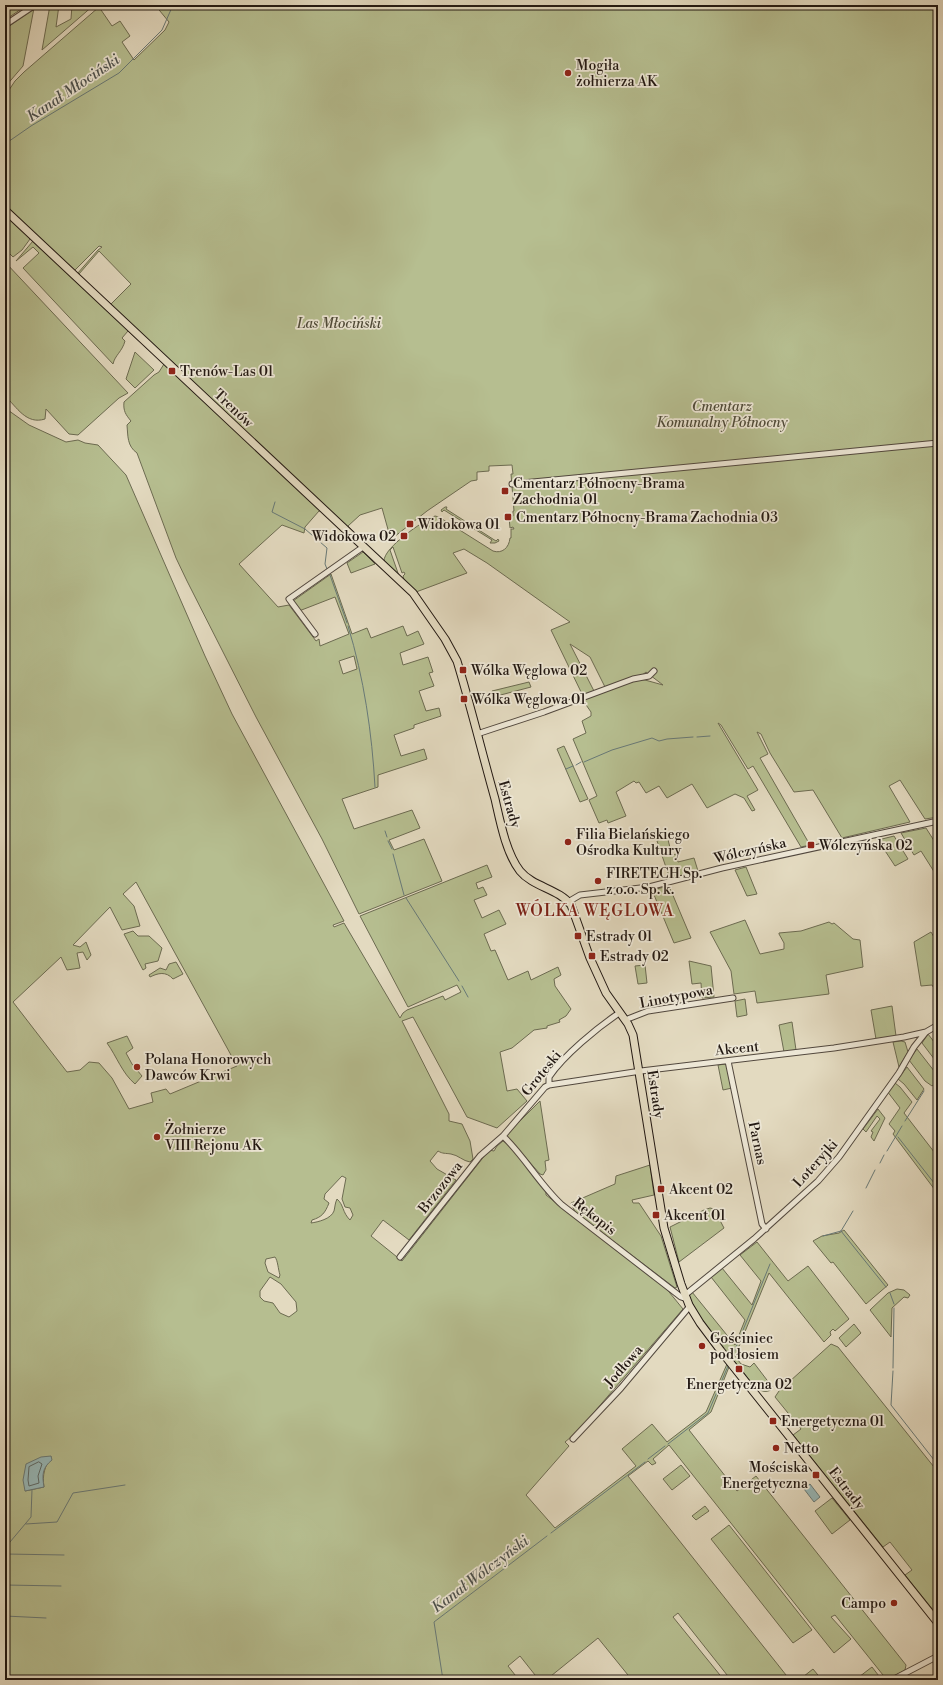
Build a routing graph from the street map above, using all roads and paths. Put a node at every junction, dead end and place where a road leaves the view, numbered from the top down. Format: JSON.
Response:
{"nodes":[{"id":1,"x":35,"y":5,"type":"edge"},
{"id":2,"x":5,"y":25,"type":"edge"},
{"id":3,"x":5,"y":210,"type":"edge"},
{"id":4,"x":938,"y":443,"type":"edge"},
{"id":5,"x":512,"y":484,"type":"dead end"},
{"id":6,"x":363,"y":547,"type":"junction"},
{"id":7,"x":376,"y":559,"type":"joint"},
{"id":8,"x":315,"y":634,"type":"dead end"},
{"id":9,"x":654,"y":671,"type":"dead end"},
{"id":10,"x":476,"y":734,"type":"junction"},
{"id":11,"x":938,"y":821,"type":"edge"},
{"id":12,"x":568,"y":902,"type":"junction"},
{"id":13,"x":733,"y":998,"type":"dead end"},
{"id":14,"x":620,"y":1013,"type":"junction"},
{"id":15,"x":625,"y":1020,"type":"junction"},
{"id":16,"x":938,"y":1025,"type":"edge"},
{"id":17,"x":926,"y":1032,"type":"junction"},
{"id":18,"x":728,"y":1061,"type":"junction"},
{"id":19,"x":639,"y":1072,"type":"junction"},
{"id":20,"x":549,"y":1085,"type":"junction"},
{"id":21,"x":503,"y":1136,"type":"junction"},
{"id":22,"x":766,"y":1229,"type":"junction"},
{"id":23,"x":400,"y":1257,"type":"dead end"},
{"id":24,"x":686,"y":1297,"type":"junction"},
{"id":25,"x":690,"y":1306,"type":"junction"},
{"id":26,"x":572,"y":1439,"type":"dead end"},
{"id":27,"x":938,"y":1623,"type":"edge"},
{"id":28,"x":938,"y":1656,"type":"edge"},
{"id":29,"x":892,"y":1680,"type":"edge"}],
"edges":[{"from":1,"to":2,"type":"street"},
{"from":3,"to":6,"type":"main road","name":"Trenów"},
{"from":4,"to":5,"type":"street"},
{"from":6,"to":7,"type":"main road","name":"Trenów"},
{"from":6,"to":8,"type":"street"},
{"from":7,"to":10,"type":"main road","name":"Estrady"},
{"from":9,"to":10,"type":"street"},
{"from":10,"to":12,"type":"main road","name":"Estrady"},
{"from":11,"to":12,"type":"street","name":"Wólczyńska"},
{"from":12,"to":14,"type":"main road","name":"Estrady"},
{"from":13,"to":15,"type":"street","name":"Linotypowa"},
{"from":14,"to":15,"type":"main road","name":"Estrady"},
{"from":14,"to":20,"type":"street","name":"Groteski"},
{"from":15,"to":19,"type":"main road","name":"Estrady"},
{"from":16,"to":17,"type":"street","name":"Loteryjki"},
{"from":17,"to":18,"type":"street","name":"Akcent"},
{"from":17,"to":22,"type":"street","name":"Loteryjki"},
{"from":18,"to":19,"type":"street","name":"Akcent"},
{"from":18,"to":22,"type":"street","name":"Parnas"},
{"from":19,"to":20,"type":"street","name":"Akcent"},
{"from":19,"to":24,"type":"main road","name":"Estrady"},
{"from":20,"to":21,"type":"street","name":"Groteski"},
{"from":21,"to":23,"type":"street","name":"Brzozowa"},
{"from":21,"to":24,"type":"street","name":"Rękopis"},
{"from":22,"to":24,"type":"street","name":"Loteryjki"},
{"from":24,"to":25,"type":"main road","name":"Estrady"},
{"from":25,"to":26,"type":"street","name":"Jodłowa"},
{"from":25,"to":27,"type":"main road","name":"Estrady"},
{"from":28,"to":29,"type":"street"}]}
